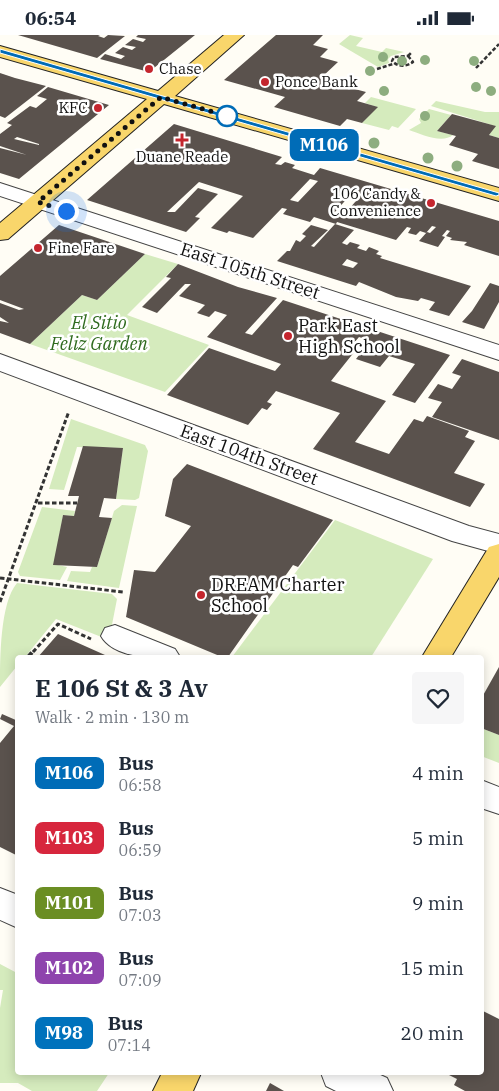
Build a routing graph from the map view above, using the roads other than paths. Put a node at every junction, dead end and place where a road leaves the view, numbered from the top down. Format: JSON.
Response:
{"nodes":[{"id":1,"x":234,"y":35,"type":"edge"},
{"id":2,"x":0,"y":51,"type":"edge"},
{"id":3,"x":161,"y":97,"type":"junction"},
{"id":4,"x":0,"y":189,"type":"edge"},
{"id":5,"x":499,"y":195,"type":"edge"},
{"id":6,"x":38,"y":202,"type":"junction"},
{"id":7,"x":0,"y":234,"type":"edge"},
{"id":8,"x":499,"y":353,"type":"edge"},
{"id":9,"x":0,"y":362,"type":"edge"},
{"id":10,"x":499,"y":544,"type":"edge"},
{"id":11,"x":499,"y":554,"type":"edge"},
{"id":12,"x":115,"y":636,"type":"road end"},
{"id":13,"x":160,"y":655,"type":"edge"},
{"id":14,"x":437,"y":655,"type":"edge"},
{"id":15,"x":484,"y":794,"type":"edge"},
{"id":16,"x":499,"y":801,"type":"edge"},
{"id":17,"x":0,"y":903,"type":"edge"},
{"id":18,"x":15,"y":911,"type":"edge"},
{"id":19,"x":182,"y":1075,"type":"edge"},
{"id":20,"x":343,"y":1075,"type":"edge"},
{"id":21,"x":172,"y":1091,"type":"edge"},
{"id":22,"x":374,"y":1091,"type":"edge"}],
"edges":[{"from":1,"to":3,"type":"main road"},
{"from":2,"to":3,"type":"main road"},
{"from":3,"to":5,"type":"main road"},
{"from":3,"to":6,"type":"main road"},
{"from":4,"to":6,"type":"street","name":"East 105th Street"},
{"from":6,"to":7,"type":"main road"},
{"from":6,"to":8,"type":"street","name":"East 105th Street"},
{"from":9,"to":10,"type":"street","name":"East 104th Street"},
{"from":11,"to":14,"type":"main road"},
{"from":12,"to":13,"type":"street"},
{"from":15,"to":16,"type":"street"},
{"from":17,"to":18,"type":"street"},
{"from":19,"to":21,"type":"main road"},
{"from":20,"to":22,"type":"street"}]}
